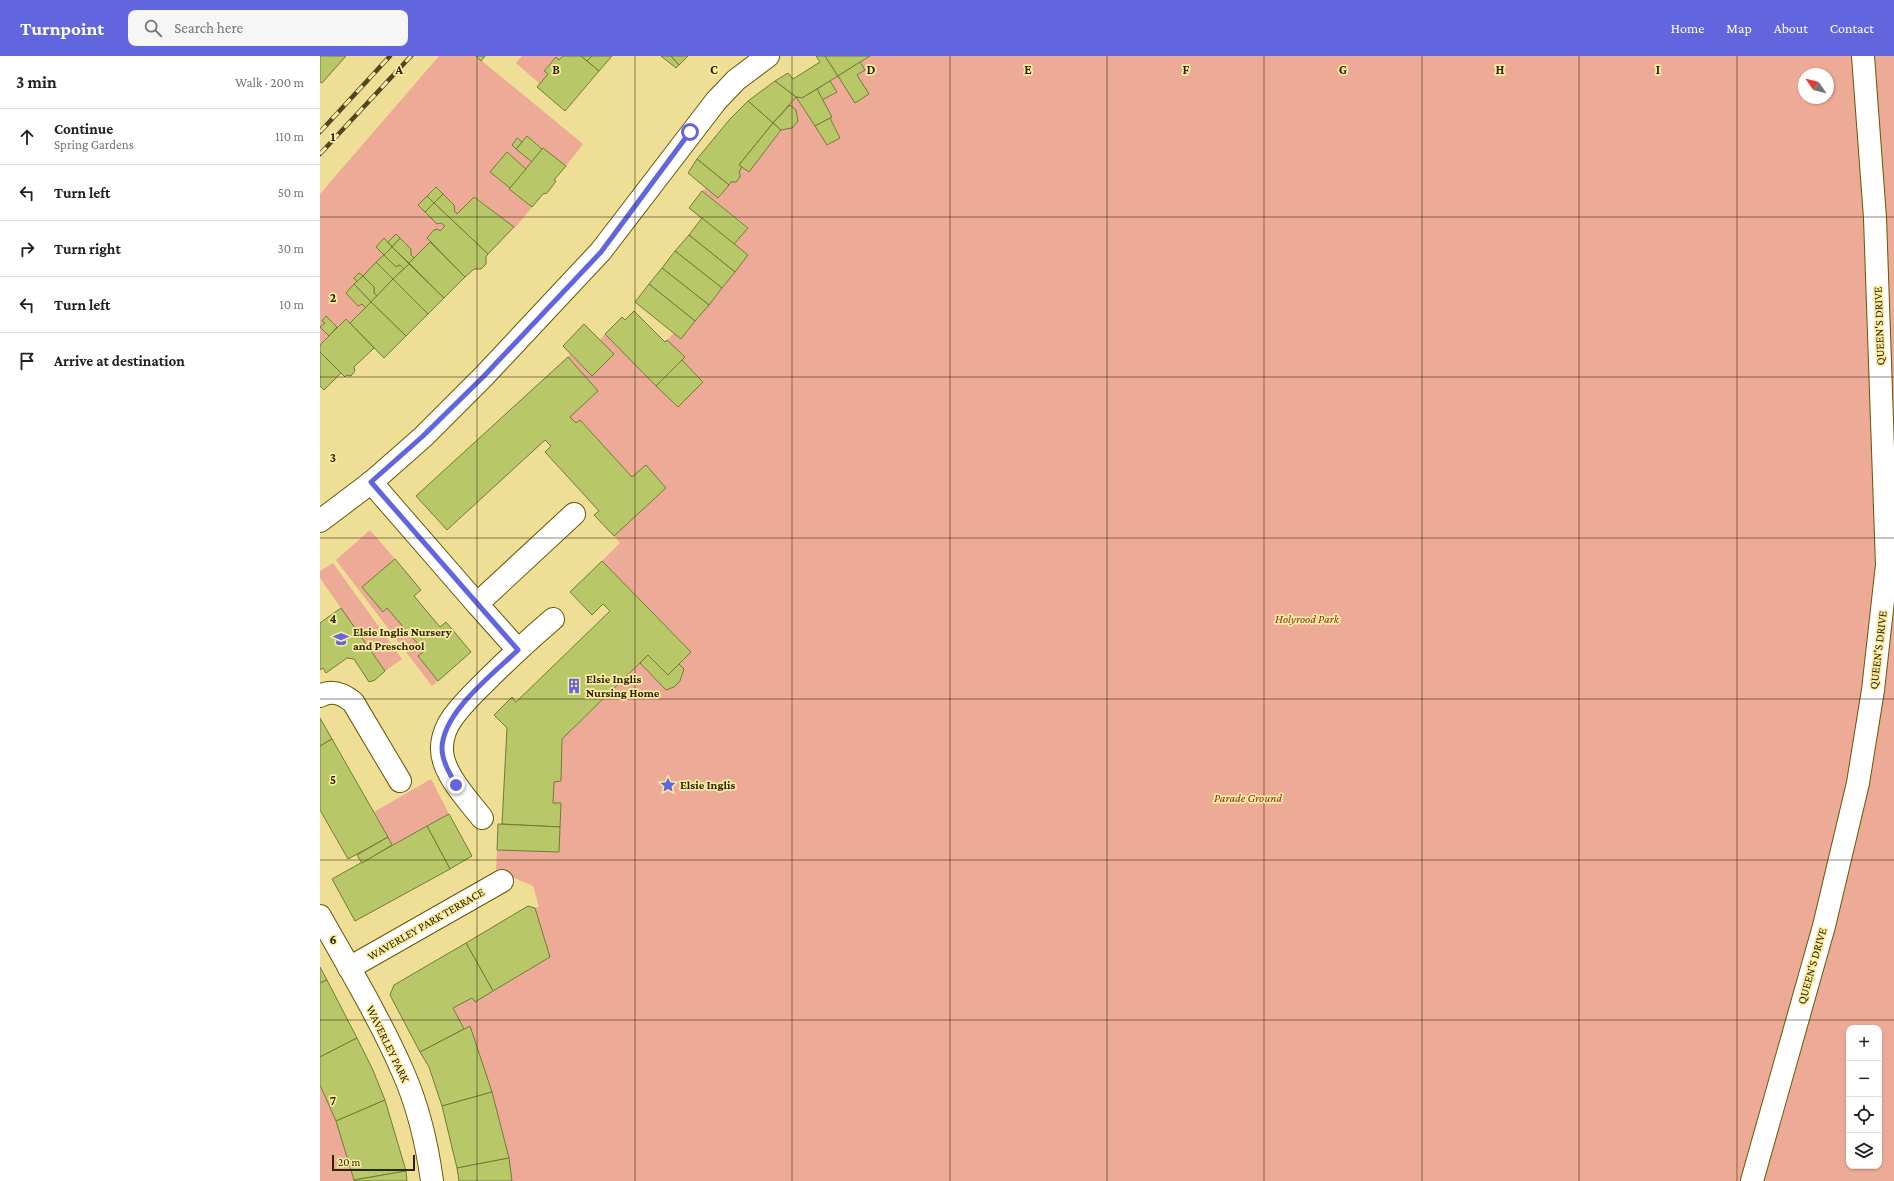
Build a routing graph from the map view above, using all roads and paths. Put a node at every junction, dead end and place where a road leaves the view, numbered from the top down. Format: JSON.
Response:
{"nodes":[{"id":1,"x":768,"y":56,"type":"edge"},
{"id":2,"x":1863,"y":56,"type":"edge"},
{"id":3,"x":371,"y":482,"type":"junction"},
{"id":4,"x":574,"y":514,"type":"dead end"},
{"id":5,"x":320,"y":521,"type":"edge"},
{"id":6,"x":477,"y":604,"type":"junction"},
{"id":7,"x":553,"y":619,"type":"dead end"},
{"id":8,"x":518,"y":650,"type":"junction"},
{"id":9,"x":320,"y":696,"type":"edge"},
{"id":10,"x":400,"y":781,"type":"dead end"},
{"id":11,"x":482,"y":818,"type":"dead end"},
{"id":12,"x":502,"y":881,"type":"dead end"},
{"id":13,"x":320,"y":916,"type":"edge"},
{"id":14,"x":349,"y":968,"type":"junction"},
{"id":15,"x":432,"y":1181,"type":"edge"},
{"id":16,"x":1752,"y":1181,"type":"edge"}],
"edges":[{"from":1,"to":3,"type":"street"},
{"from":2,"to":16,"type":"street","name":"QUEEN'S DRIVE"},
{"from":3,"to":5,"type":"street"},
{"from":3,"to":6,"type":"street"},
{"from":4,"to":6,"type":"street"},
{"from":6,"to":8,"type":"street"},
{"from":7,"to":8,"type":"street"},
{"from":8,"to":11,"type":"street"},
{"from":9,"to":10,"type":"street"},
{"from":12,"to":14,"type":"street","name":"WAVERLEY PARK TERRACE"},
{"from":13,"to":14,"type":"street","name":"WAVERLEY PARK"},
{"from":14,"to":15,"type":"street","name":"WAVERLEY PARK"}]}
